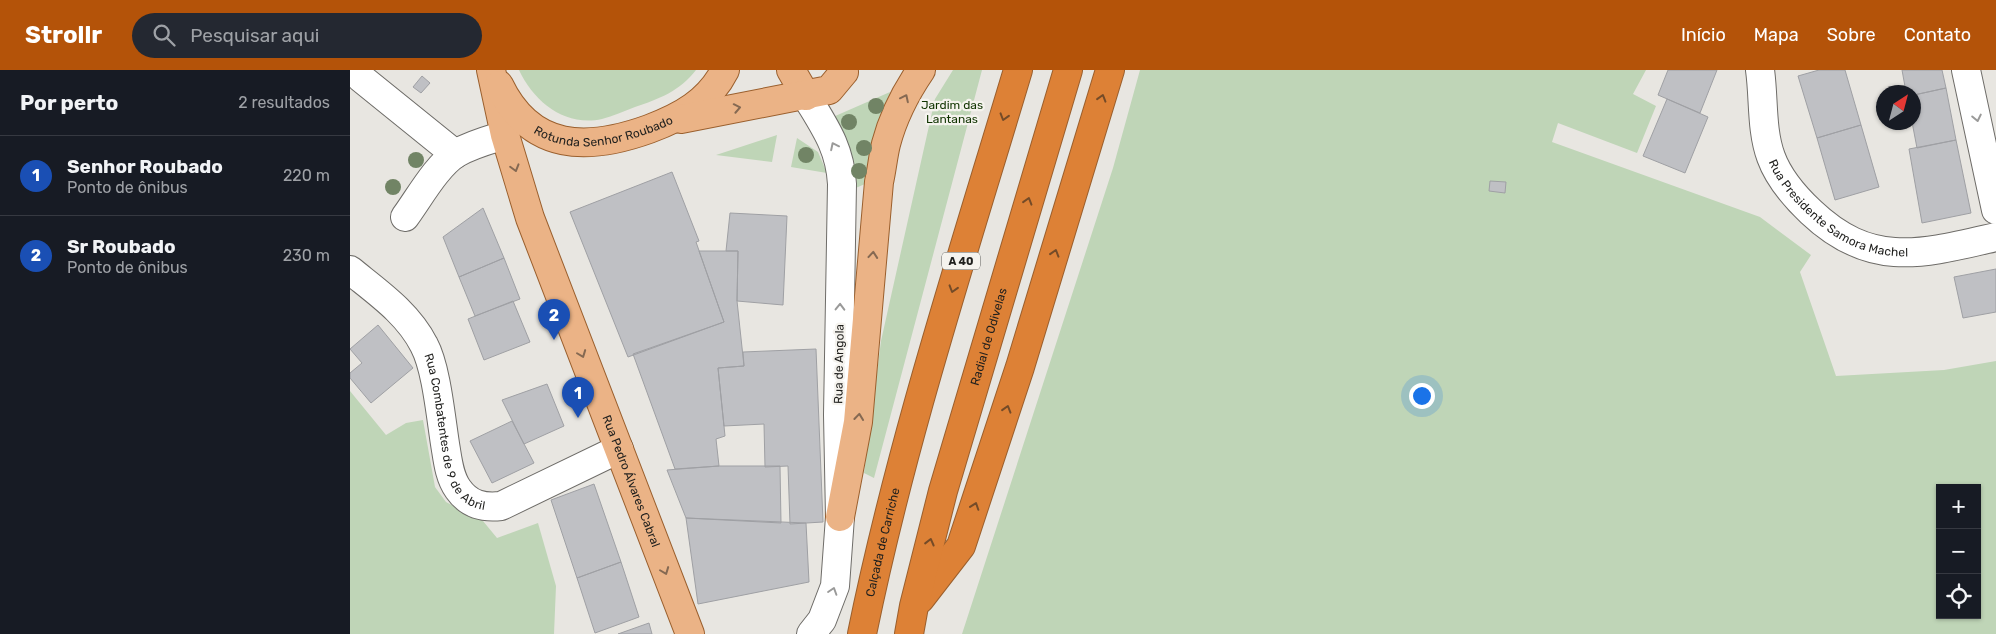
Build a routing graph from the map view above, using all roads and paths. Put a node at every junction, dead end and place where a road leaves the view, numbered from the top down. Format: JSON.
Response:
{"nodes":[{"id":1,"x":492,"y":70,"type":"edge"},
{"id":2,"x":725,"y":70,"type":"edge"},
{"id":3,"x":790,"y":70,"type":"edge"},
{"id":4,"x":921,"y":70,"type":"edge"},
{"id":5,"x":1018,"y":70,"type":"edge"},
{"id":6,"x":1068,"y":70,"type":"edge"},
{"id":7,"x":1110,"y":70,"type":"edge"},
{"id":8,"x":1760,"y":70,"type":"edge"},
{"id":9,"x":1966,"y":70,"type":"edge"},
{"id":10,"x":844,"y":71,"type":"edge"},
{"id":11,"x":361,"y":78,"type":"dead end"},
{"id":12,"x":806,"y":96,"type":"junction"},
{"id":13,"x":672,"y":120,"type":"junction"},
{"id":14,"x":506,"y":135,"type":"junction"},
{"id":15,"x":455,"y":154,"type":"junction"},
{"id":16,"x":1996,"y":210,"type":"edge"},
{"id":17,"x":405,"y":217,"type":"dead end"},
{"id":18,"x":1996,"y":237,"type":"edge"},
{"id":19,"x":350,"y":270,"type":"edge"},
{"id":20,"x":619,"y":449,"type":"junction"},
{"id":21,"x":840,"y":517,"type":"junction"},
{"id":22,"x":914,"y":606,"type":"junction"},
{"id":23,"x":691,"y":629,"type":"edge"},
{"id":24,"x":811,"y":634,"type":"edge"},
{"id":25,"x":862,"y":634,"type":"edge"},
{"id":26,"x":909,"y":634,"type":"edge"}],
"edges":[{"from":1,"to":13,"type":"main road","name":"Rotunda Senhor Roubado"},
{"from":1,"to":14,"type":"main road","name":"Rua Pedro Álvares Cabral"},
{"from":2,"to":13,"type":"main road","name":"Rotunda Senhor Roubado"},
{"from":3,"to":12,"type":"main road"},
{"from":21,"to":4,"type":"main road","one_way":true},
{"from":5,"to":25,"type":"highway","name":"Calçada de Carriche","number":"A 40","one_way":true},
{"from":22,"to":6,"type":"highway","name":"Radial de Odivelas","one_way":true},
{"from":22,"to":7,"type":"highway","one_way":true},
{"from":8,"to":18,"type":"street","name":"Rua Presidente Samora Machel"},
{"from":9,"to":16,"type":"street","one_way":true},
{"from":10,"to":12,"type":"main road"},
{"from":11,"to":15,"type":"street"},
{"from":13,"to":12,"type":"main road","one_way":true},
{"from":21,"to":12,"type":"street","name":"Rua de Angola","one_way":true},
{"from":14,"to":15,"type":"street"},
{"from":14,"to":20,"type":"main road","name":"Rua Pedro Álvares Cabral","one_way":true},
{"from":15,"to":17,"type":"street"},
{"from":19,"to":20,"type":"street","name":"Rua Combatentes de 9 de Abril"},
{"from":20,"to":23,"type":"main road","name":"Rua Pedro Álvares Cabral","one_way":true},
{"from":24,"to":21,"type":"street","name":"Rua de Angola","one_way":true},
{"from":22,"to":26,"type":"highway"}]}
